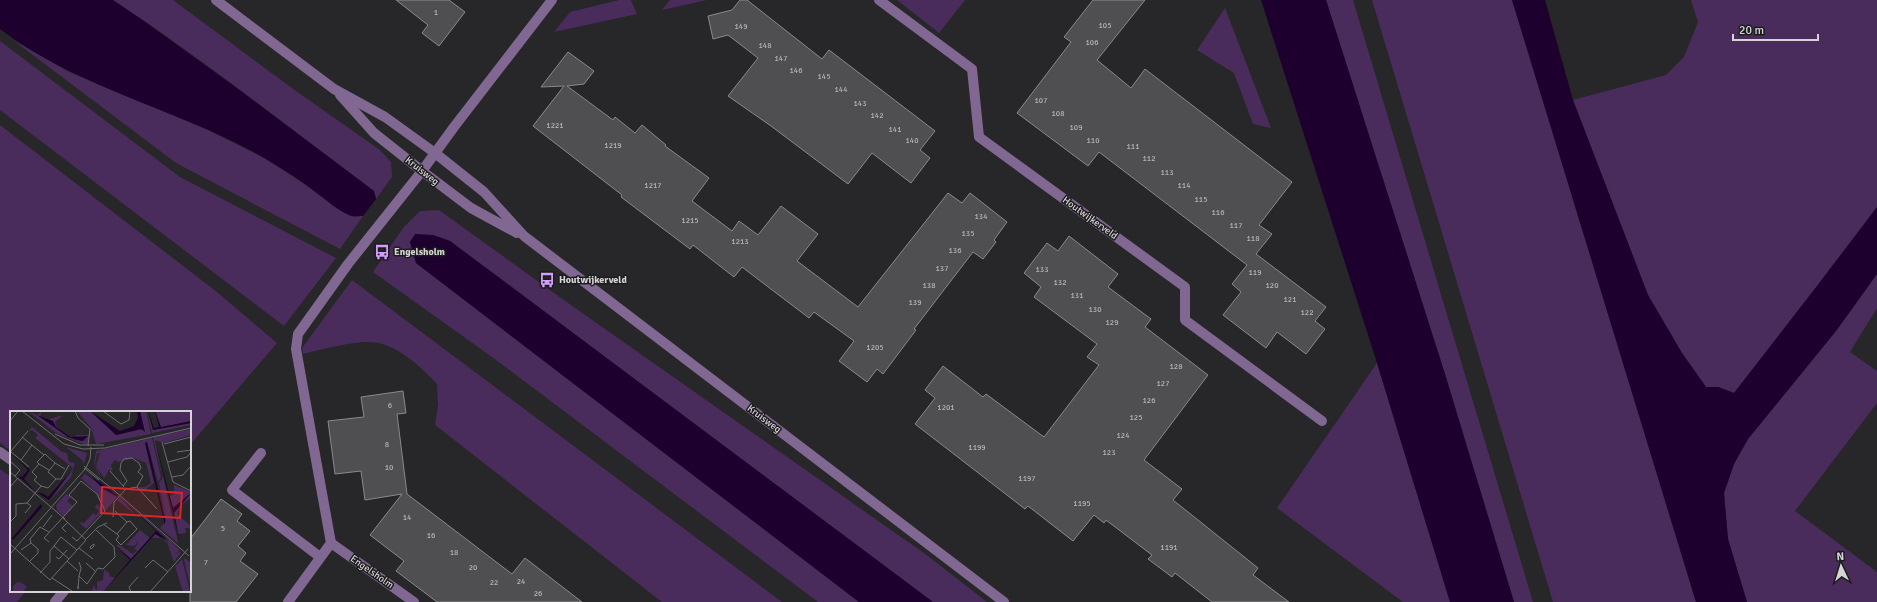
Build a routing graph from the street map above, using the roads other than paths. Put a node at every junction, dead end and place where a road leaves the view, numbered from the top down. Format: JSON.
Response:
{"nodes":[{"id":1,"x":216,"y":0,"type":"edge"},
{"id":2,"x":552,"y":0,"type":"edge"},
{"id":3,"x":879,"y":0,"type":"edge"},
{"id":4,"x":334,"y":89,"type":"junction"},
{"id":5,"x":435,"y":153,"type":"junction"},
{"id":6,"x":422,"y":171,"type":"junction"},
{"id":7,"x":524,"y":236,"type":"junction"},
{"id":8,"x":1322,"y":421,"type":"dead end"},
{"id":9,"x":0,"y":452,"type":"edge"},
{"id":10,"x":260,"y":452,"type":"dead end"},
{"id":11,"x":10,"y":459,"type":"edge"},
{"id":12,"x":331,"y":543,"type":"junction"},
{"id":13,"x":320,"y":557,"type":"junction"},
{"id":14,"x":63,"y":592,"type":"edge"},
{"id":15,"x":55,"y":602,"type":"edge"},
{"id":16,"x":288,"y":602,"type":"edge"},
{"id":17,"x":414,"y":602,"type":"edge"},
{"id":18,"x":1004,"y":602,"type":"edge"}],
"edges":[{"from":1,"to":4,"type":"street","name":"Kruisweg"},
{"from":2,"to":5,"type":"street"},
{"from":3,"to":8,"type":"street","name":"Houtwijkerveld"},
{"from":4,"to":5,"type":"street","name":"Kruisweg"},
{"from":4,"to":6,"type":"street","name":"Kruisweg"},
{"from":5,"to":6,"type":"street"},
{"from":5,"to":7,"type":"street","name":"Kruisweg"},
{"from":6,"to":7,"type":"street","name":"Kruisweg"},
{"from":6,"to":12,"type":"street"},
{"from":7,"to":18,"type":"street","name":"Kruisweg"},
{"from":9,"to":11,"type":"street"},
{"from":10,"to":13,"type":"street"},
{"from":12,"to":13,"type":"street"},
{"from":12,"to":17,"type":"street","name":"Engelsholm"},
{"from":13,"to":16,"type":"street"},
{"from":14,"to":15,"type":"street"}]}
